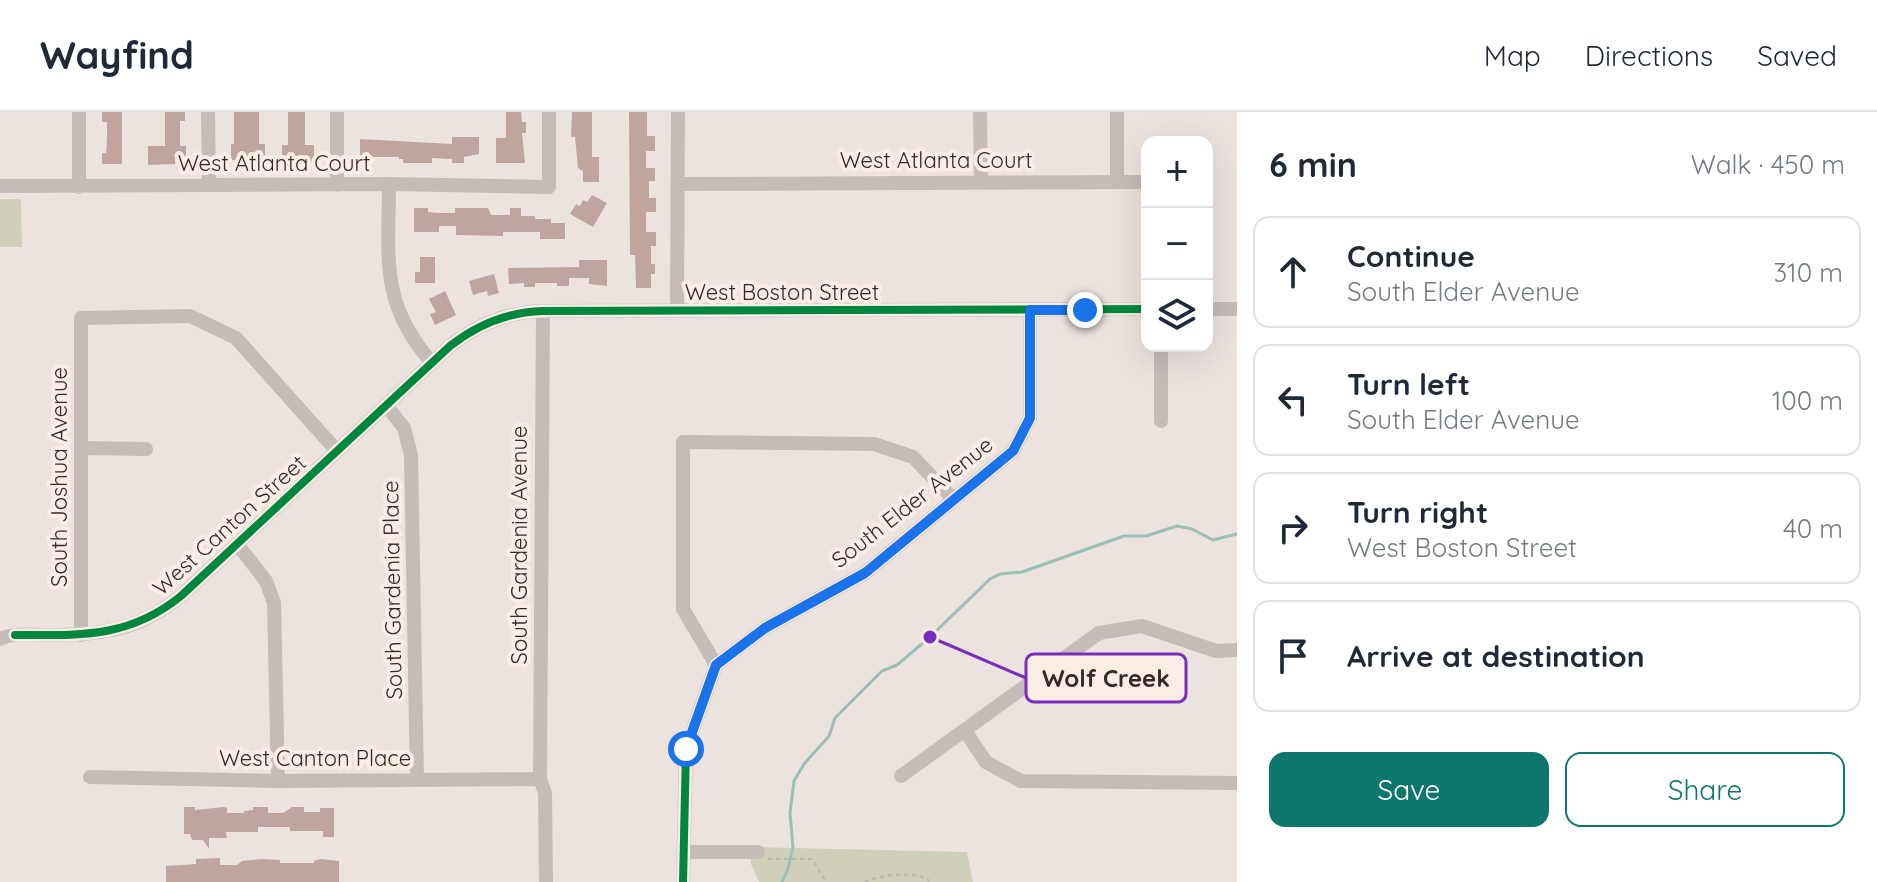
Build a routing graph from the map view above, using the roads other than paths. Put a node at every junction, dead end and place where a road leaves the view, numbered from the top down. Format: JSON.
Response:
{"nodes":[{"id":1,"x":79,"y":112,"type":"edge"},
{"id":2,"x":208,"y":112,"type":"edge"},
{"id":3,"x":337,"y":112,"type":"edge"},
{"id":4,"x":549,"y":112,"type":"edge"},
{"id":5,"x":678,"y":112,"type":"edge"},
{"id":6,"x":980,"y":112,"type":"edge"},
{"id":7,"x":1117,"y":112,"type":"edge"},
{"id":8,"x":981,"y":181,"type":"junction"},
{"id":9,"x":1117,"y":182,"type":"junction"},
{"id":10,"x":1141,"y":182,"type":"edge"},
{"id":11,"x":389,"y":184,"type":"junction"},
{"id":12,"x":678,"y":184,"type":"junction"},
{"id":13,"x":209,"y":185,"type":"junction"},
{"id":14,"x":337,"y":185,"type":"junction"},
{"id":15,"x":0,"y":186,"type":"edge"},
{"id":16,"x":79,"y":187,"type":"junction"},
{"id":17,"x":1141,"y":309,"type":"edge"},
{"id":18,"x":1213,"y":309,"type":"edge"},
{"id":19,"x":1237,"y":309,"type":"edge"},
{"id":20,"x":1030,"y":310,"type":"junction"},
{"id":21,"x":543,"y":311,"type":"junction"},
{"id":22,"x":677,"y":311,"type":"junction"},
{"id":23,"x":1161,"y":352,"type":"edge"},
{"id":24,"x":432,"y":363,"type":"junction"},
{"id":25,"x":386,"y":405,"type":"junction"},
{"id":26,"x":1161,"y":421,"type":"dead end"},
{"id":27,"x":81,"y":448,"type":"junction"},
{"id":28,"x":146,"y":449,"type":"dead end"},
{"id":29,"x":337,"y":451,"type":"junction"},
{"id":30,"x":953,"y":499,"type":"junction"},
{"id":31,"x":237,"y":544,"type":"junction"},
{"id":32,"x":81,"y":635,"type":"junction"},
{"id":33,"x":0,"y":639,"type":"edge"},
{"id":34,"x":1237,"y":650,"type":"edge"},
{"id":35,"x":716,"y":665,"type":"junction"},
{"id":36,"x":965,"y":731,"type":"junction"},
{"id":37,"x":901,"y":776,"type":"dead end"},
{"id":38,"x":90,"y":777,"type":"dead end"},
{"id":39,"x":540,"y":779,"type":"junction"},
{"id":40,"x":417,"y":780,"type":"junction"},
{"id":41,"x":278,"y":781,"type":"junction"},
{"id":42,"x":1237,"y":783,"type":"edge"},
{"id":43,"x":684,"y":852,"type":"junction"},
{"id":44,"x":763,"y":855,"type":"road end"},
{"id":45,"x":546,"y":882,"type":"edge"},
{"id":46,"x":683,"y":882,"type":"edge"}],
"edges":[{"from":1,"to":16,"type":"street"},
{"from":2,"to":13,"type":"street"},
{"from":3,"to":14,"type":"street"},
{"from":4,"to":11,"type":"street","name":"West Atlanta Court"},
{"from":5,"to":12,"type":"street"},
{"from":6,"to":8,"type":"street"},
{"from":7,"to":9,"type":"street"},
{"from":8,"to":9,"type":"street","name":"West Atlanta Court"},
{"from":8,"to":12,"type":"street","name":"West Atlanta Court"},
{"from":9,"to":10,"type":"street","name":"West Atlanta Court"},
{"from":11,"to":14,"type":"street","name":"West Atlanta Court"},
{"from":11,"to":24,"type":"street"},
{"from":12,"to":22,"type":"street"},
{"from":13,"to":14,"type":"street","name":"West Atlanta Court"},
{"from":13,"to":16,"type":"street","name":"West Atlanta Court"},
{"from":15,"to":16,"type":"street","name":"West Atlanta Court"},
{"from":17,"to":20,"type":"street","name":"West Boston Street"},
{"from":18,"to":19,"type":"street"},
{"from":20,"to":22,"type":"street","name":"West Boston Street"},
{"from":20,"to":30,"type":"street","name":"South Elder Avenue"},
{"from":21,"to":22,"type":"street","name":"West Boston Street"},
{"from":21,"to":24,"type":"street","name":"West Boston Street"},
{"from":21,"to":39,"type":"street","name":"South Gardenia Avenue"},
{"from":23,"to":26,"type":"street"},
{"from":24,"to":25,"type":"street","name":"West Canton Street"},
{"from":25,"to":29,"type":"street","name":"West Canton Street"},
{"from":25,"to":40,"type":"street","name":"South Gardenia Place"},
{"from":27,"to":28,"type":"street"},
{"from":27,"to":29,"type":"street","name":"South Joshua Avenue"},
{"from":27,"to":32,"type":"street","name":"South Joshua Avenue"},
{"from":29,"to":31,"type":"street","name":"West Canton Street"},
{"from":30,"to":35,"type":"street","name":"South Elder Avenue"},
{"from":30,"to":35,"type":"street"},
{"from":31,"to":32,"type":"street","name":"West Canton Street"},
{"from":31,"to":41,"type":"street"},
{"from":32,"to":33,"type":"street","name":"West Canton Street"},
{"from":34,"to":36,"type":"street"},
{"from":35,"to":43,"type":"street"},
{"from":36,"to":37,"type":"street"},
{"from":36,"to":42,"type":"street"},
{"from":38,"to":41,"type":"street","name":"West Canton Place"},
{"from":39,"to":40,"type":"street","name":"West Canton Place"},
{"from":39,"to":45,"type":"street","name":"South Gardenia Avenue"},
{"from":40,"to":41,"type":"street","name":"West Canton Place"},
{"from":43,"to":44,"type":"street"},
{"from":43,"to":46,"type":"street"}]}
